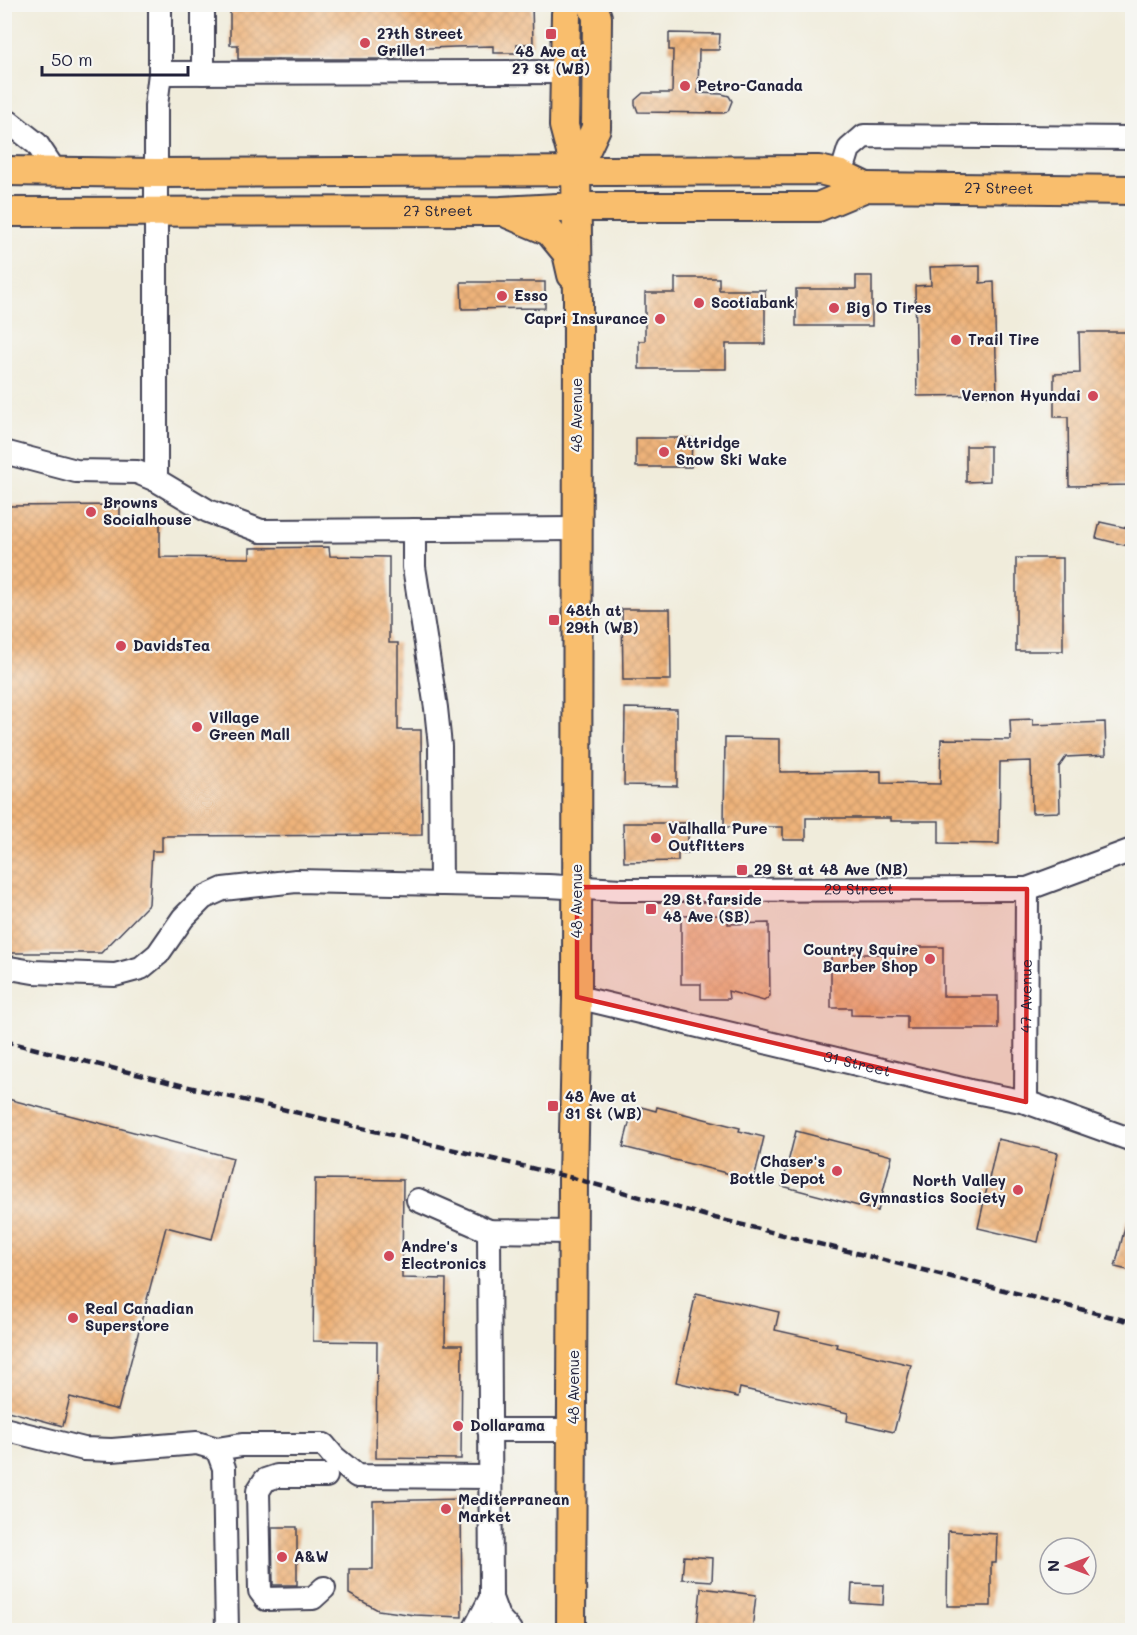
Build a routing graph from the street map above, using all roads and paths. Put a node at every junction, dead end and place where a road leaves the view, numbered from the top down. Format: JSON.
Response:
{"nodes":[{"id":1,"x":160,"y":4,"type":"edge"},
{"id":2,"x":203,"y":4,"type":"edge"},
{"id":3,"x":568,"y":4,"type":"edge"},
{"id":4,"x":592,"y":4,"type":"edge"},
{"id":5,"x":565,"y":72,"type":"junction"},
{"id":6,"x":160,"y":73,"type":"junction"},
{"id":7,"x":203,"y":73,"type":"junction"},
{"id":8,"x":4,"y":122,"type":"edge"},
{"id":9,"x":1132,"y":138,"type":"edge"},
{"id":10,"x":4,"y":171,"type":"edge"},
{"id":11,"x":55,"y":171,"type":"junction"},
{"id":12,"x":576,"y":171,"type":"junction"},
{"id":13,"x":156,"y":173,"type":"junction"},
{"id":14,"x":853,"y":181,"type":"junction"},
{"id":15,"x":1132,"y":190,"type":"edge"},
{"id":16,"x":576,"y":207,"type":"junction"},
{"id":17,"x":501,"y":211,"type":"junction"},
{"id":18,"x":4,"y":212,"type":"edge"},
{"id":19,"x":156,"y":212,"type":"junction"},
{"id":20,"x":578,"y":299,"type":"junction"},
{"id":21,"x":4,"y":452,"type":"edge"},
{"id":22,"x":156,"y":480,"type":"junction"},
{"id":23,"x":414,"y":530,"type":"junction"},
{"id":24,"x":577,"y":530,"type":"junction"},
{"id":25,"x":1132,"y":850,"type":"edge"},
{"id":26,"x":441,"y":884,"type":"junction"},
{"id":27,"x":577,"y":887,"type":"junction"},
{"id":28,"x":1027,"y":890,"type":"junction"},
{"id":29,"x":4,"y":967,"type":"edge"},
{"id":30,"x":578,"y":997,"type":"junction"},
{"id":31,"x":1026,"y":1102,"type":"junction"},
{"id":32,"x":1132,"y":1140,"type":"edge"},
{"id":33,"x":418,"y":1200,"type":"dead end"},
{"id":34,"x":489,"y":1231,"type":"junction"},
{"id":35,"x":574,"y":1232,"type":"junction"},
{"id":36,"x":4,"y":1429,"type":"edge"},
{"id":37,"x":489,"y":1430,"type":"junction"},
{"id":38,"x":574,"y":1430,"type":"junction"},
{"id":39,"x":217,"y":1449,"type":"junction"},
{"id":40,"x":327,"y":1476,"type":"dead end"},
{"id":41,"x":489,"y":1477,"type":"junction"},
{"id":42,"x":324,"y":1588,"type":"dead end"},
{"id":43,"x":491,"y":1598,"type":"junction"},
{"id":44,"x":227,"y":1630,"type":"edge"},
{"id":45,"x":474,"y":1630,"type":"edge"},
{"id":46,"x":510,"y":1630,"type":"edge"},
{"id":47,"x":571,"y":1630,"type":"edge"}],
"edges":[{"from":1,"to":6,"type":"street"},
{"from":2,"to":7,"type":"street"},
{"from":3,"to":5,"type":"main road","name":"48 Avenue"},
{"from":4,"to":12,"type":"main road","name":"48 Avenue"},
{"from":5,"to":7,"type":"street"},
{"from":5,"to":12,"type":"main road","name":"48 Avenue"},
{"from":6,"to":7,"type":"street"},
{"from":6,"to":13,"type":"street"},
{"from":8,"to":11,"type":"street"},
{"from":9,"to":14,"type":"street"},
{"from":10,"to":11,"type":"main road","name":"27 Street"},
{"from":11,"to":13,"type":"main road","name":"27 Street"},
{"from":12,"to":13,"type":"main road","name":"27 Street"},
{"from":12,"to":14,"type":"main road","name":"27 Street"},
{"from":12,"to":16,"type":"main road","name":"48 Avenue"},
{"from":13,"to":19,"type":"street"},
{"from":14,"to":15,"type":"main road","name":"27 Street"},
{"from":14,"to":16,"type":"main road","name":"27 Street"},
{"from":16,"to":17,"type":"main road","name":"27 Street"},
{"from":16,"to":20,"type":"main road","name":"48 Avenue"},
{"from":17,"to":19,"type":"main road","name":"27 Street"},
{"from":17,"to":20,"type":"main road"},
{"from":18,"to":19,"type":"main road","name":"27 Street"},
{"from":19,"to":22,"type":"street"},
{"from":20,"to":24,"type":"main road","name":"48 Avenue"},
{"from":21,"to":22,"type":"street"},
{"from":22,"to":23,"type":"street"},
{"from":23,"to":24,"type":"street"},
{"from":23,"to":26,"type":"street"},
{"from":24,"to":27,"type":"main road","name":"48 Avenue"},
{"from":25,"to":28,"type":"street","name":"29 Street"},
{"from":26,"to":27,"type":"street","name":"29 Street"},
{"from":26,"to":29,"type":"street","name":"29 Street"},
{"from":27,"to":28,"type":"street","name":"29 Street"},
{"from":27,"to":30,"type":"main road","name":"48 Avenue"},
{"from":28,"to":31,"type":"street","name":"47 Avenue"},
{"from":30,"to":31,"type":"street","name":"31 Street"},
{"from":30,"to":35,"type":"main road","name":"48 Avenue"},
{"from":31,"to":32,"type":"street","name":"31 Street"},
{"from":33,"to":34,"type":"street"},
{"from":34,"to":35,"type":"street"},
{"from":34,"to":37,"type":"street"},
{"from":35,"to":38,"type":"main road","name":"48 Avenue"},
{"from":36,"to":39,"type":"street"},
{"from":37,"to":38,"type":"street"},
{"from":37,"to":41,"type":"street"},
{"from":38,"to":47,"type":"main road","name":"48 Avenue"},
{"from":39,"to":41,"type":"street"},
{"from":39,"to":44,"type":"street"},
{"from":40,"to":42,"type":"street"},
{"from":41,"to":43,"type":"street"},
{"from":43,"to":45,"type":"street"},
{"from":43,"to":46,"type":"street"}]}
